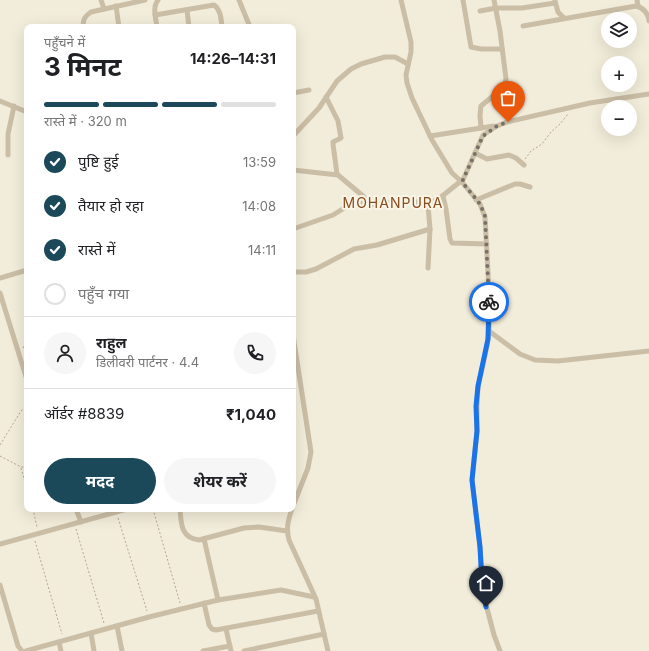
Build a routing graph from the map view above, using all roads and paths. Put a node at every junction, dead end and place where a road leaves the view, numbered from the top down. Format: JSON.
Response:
{"nodes":[{"id":1,"x":102,"y":0,"type":"edge"},
{"id":2,"x":145,"y":0,"type":"edge"},
{"id":3,"x":158,"y":0,"type":"edge"},
{"id":4,"x":239,"y":0,"type":"edge"},
{"id":5,"x":401,"y":0,"type":"edge"},
{"id":6,"x":463,"y":0,"type":"edge"},
{"id":7,"x":494,"y":0,"type":"edge"},
{"id":8,"x":637,"y":0,"type":"edge"},
{"id":9,"x":555,"y":1,"type":"edge"},
{"id":10,"x":116,"y":6,"type":"junction"},
{"id":11,"x":638,"y":6,"type":"junction"},
{"id":12,"x":496,"y":8,"type":"junction"},
{"id":13,"x":104,"y":9,"type":"junction"},
{"id":14,"x":187,"y":10,"type":"junction"},
{"id":15,"x":480,"y":11,"type":"dead end"},
{"id":16,"x":155,"y":15,"type":"junction"},
{"id":17,"x":564,"y":18,"type":"junction"},
{"id":18,"x":649,"y":21,"type":"edge"},
{"id":19,"x":83,"y":24,"type":"edge"},
{"id":20,"x":119,"y":24,"type":"edge"},
{"id":21,"x":156,"y":24,"type":"edge"},
{"id":22,"x":189,"y":24,"type":"edge"},
{"id":23,"x":222,"y":24,"type":"edge"},
{"id":24,"x":249,"y":24,"type":"edge"},
{"id":25,"x":523,"y":26,"type":"dead end"},
{"id":26,"x":502,"y":49,"type":"junction"},
{"id":27,"x":408,"y":64,"type":"junction"},
{"id":28,"x":309,"y":90,"type":"dead end"},
{"id":29,"x":296,"y":92,"type":"edge"},
{"id":30,"x":649,"y":94,"type":"edge"},
{"id":31,"x":326,"y":97,"type":"junction"},
{"id":32,"x":0,"y":101,"type":"edge"},
{"id":33,"x":14,"y":106,"type":"junction"},
{"id":34,"x":571,"y":108,"type":"junction"},
{"id":35,"x":24,"y":111,"type":"edge"},
{"id":36,"x":497,"y":126,"type":"junction"},
{"id":37,"x":481,"y":128,"type":"junction"},
{"id":38,"x":296,"y":133,"type":"edge"},
{"id":39,"x":430,"y":136,"type":"junction"},
{"id":40,"x":475,"y":154,"type":"junction"},
{"id":41,"x":8,"y":155,"type":"dead end"},
{"id":42,"x":524,"y":165,"type":"joint"},
{"id":43,"x":296,"y":170,"type":"edge"},
{"id":44,"x":337,"y":174,"type":"junction"},
{"id":45,"x":462,"y":181,"type":"junction"},
{"id":46,"x":530,"y":187,"type":"dead end"},
{"id":47,"x":443,"y":196,"type":"junction"},
{"id":48,"x":476,"y":200,"type":"junction"},
{"id":49,"x":367,"y":202,"type":"junction"},
{"id":50,"x":428,"y":205,"type":"junction"},
{"id":51,"x":296,"y":228,"type":"edge"},
{"id":52,"x":430,"y":230,"type":"junction"},
{"id":53,"x":487,"y":244,"type":"junction"},
{"id":54,"x":428,"y":268,"type":"dead end"},
{"id":55,"x":24,"y":271,"type":"edge"},
{"id":56,"x":296,"y":272,"type":"edge"},
{"id":57,"x":0,"y":278,"type":"edge"},
{"id":58,"x":0,"y":293,"type":"edge"},
{"id":59,"x":489,"y":331,"type":"junction"},
{"id":60,"x":649,"y":351,"type":"edge"},
{"id":61,"x":296,"y":354,"type":"edge"},
{"id":62,"x":24,"y":370,"type":"edge"},
{"id":63,"x":24,"y":408,"type":"edge"},
{"id":64,"x":0,"y":445,"type":"edge"},
{"id":65,"x":0,"y":456,"type":"edge"},
{"id":66,"x":21,"y":467,"type":"joint"},
{"id":67,"x":24,"y":478,"type":"edge"},
{"id":68,"x":296,"y":498,"type":"edge"},
{"id":69,"x":33,"y":512,"type":"edge"},
{"id":70,"x":77,"y":512,"type":"edge"},
{"id":71,"x":117,"y":512,"type":"joint"},
{"id":72,"x":154,"y":512,"type":"edge"},
{"id":73,"x":180,"y":512,"type":"edge"},
{"id":74,"x":291,"y":512,"type":"edge"},
{"id":75,"x":82,"y":522,"type":"junction"},
{"id":76,"x":75,"y":524,"type":"junction"},
{"id":77,"x":286,"y":531,"type":"junction"},
{"id":78,"x":39,"y":534,"type":"junction"},
{"id":79,"x":33,"y":535,"type":"junction"},
{"id":80,"x":204,"y":539,"type":"junction"},
{"id":81,"x":0,"y":544,"type":"edge"},
{"id":82,"x":0,"y":586,"type":"edge"},
{"id":83,"x":314,"y":597,"type":"junction"},
{"id":84,"x":218,"y":600,"type":"junction"},
{"id":85,"x":204,"y":604,"type":"junction"},
{"id":86,"x":182,"y":609,"type":"junction"},
{"id":87,"x":318,"y":611,"type":"junction"},
{"id":88,"x":149,"y":617,"type":"junction"},
{"id":89,"x":117,"y":626,"type":"junction"},
{"id":90,"x":226,"y":628,"type":"junction"},
{"id":91,"x":106,"y":629,"type":"junction"},
{"id":92,"x":91,"y":633,"type":"junction"},
{"id":93,"x":324,"y":634,"type":"junction"},
{"id":94,"x":62,"y":641,"type":"junction"},
{"id":95,"x":230,"y":648,"type":"edge"},
{"id":96,"x":22,"y":651,"type":"edge"},
{"id":97,"x":26,"y":651,"type":"edge"},
{"id":98,"x":61,"y":651,"type":"edge"},
{"id":99,"x":94,"y":651,"type":"edge"},
{"id":100,"x":122,"y":651,"type":"edge"},
{"id":101,"x":203,"y":651,"type":"edge"},
{"id":102,"x":244,"y":651,"type":"edge"},
{"id":103,"x":328,"y":651,"type":"edge"},
{"id":104,"x":500,"y":651,"type":"edge"}],
"edges":[{"from":1,"to":13,"type":"street"},
{"from":2,"to":10,"type":"street"},
{"from":3,"to":16,"type":"street"},
{"from":4,"to":24,"type":"street"},
{"from":5,"to":27,"type":"street"},
{"from":6,"to":26,"type":"street"},
{"from":7,"to":12,"type":"street"},
{"from":8,"to":11,"type":"street"},
{"from":9,"to":12,"type":"street"},
{"from":9,"to":17,"type":"street"},
{"from":10,"to":13,"type":"street"},
{"from":10,"to":20,"type":"street"},
{"from":11,"to":17,"type":"street"},
{"from":11,"to":18,"type":"street"},
{"from":12,"to":15,"type":"street"},
{"from":12,"to":26,"type":"street"},
{"from":13,"to":19,"type":"street"},
{"from":14,"to":16,"type":"street"},
{"from":14,"to":22,"type":"street"},
{"from":14,"to":23,"type":"street"},
{"from":16,"to":21,"type":"street"},
{"from":17,"to":25,"type":"street"},
{"from":26,"to":37,"type":"street"},
{"from":27,"to":31,"type":"street"},
{"from":27,"to":39,"type":"street"},
{"from":28,"to":29,"type":"street"},
{"from":30,"to":34,"type":"street"},
{"from":31,"to":38,"type":"street"},
{"from":31,"to":44,"type":"street"},
{"from":32,"to":33,"type":"street"},
{"from":33,"to":35,"type":"street"},
{"from":33,"to":41,"type":"street"},
{"from":34,"to":36,"type":"street"},
{"from":34,"to":42,"type":"path"},
{"from":36,"to":37,"type":"street"},
{"from":36,"to":40,"type":"street"},
{"from":37,"to":39,"type":"street"},
{"from":39,"to":45,"type":"street"},
{"from":40,"to":42,"type":"street"},
{"from":40,"to":45,"type":"street"},
{"from":43,"to":44,"type":"street"},
{"from":44,"to":49,"type":"street"},
{"from":45,"to":47,"type":"street"},
{"from":45,"to":48,"type":"street"},
{"from":46,"to":48,"type":"street"},
{"from":47,"to":50,"type":"street"},
{"from":47,"to":53,"type":"street"},
{"from":48,"to":53,"type":"street"},
{"from":49,"to":50,"type":"street"},
{"from":49,"to":51,"type":"street"},
{"from":50,"to":52,"type":"street"},
{"from":52,"to":54,"type":"street"},
{"from":52,"to":56,"type":"street"},
{"from":53,"to":59,"type":"street"},
{"from":55,"to":57,"type":"street"},
{"from":58,"to":62,"type":"street"},
{"from":59,"to":60,"type":"street"},
{"from":59,"to":104,"type":"street"},
{"from":61,"to":68,"type":"street"},
{"from":63,"to":64,"type":"path"},
{"from":65,"to":66,"type":"path"},
{"from":66,"to":67,"type":"path"},
{"from":69,"to":78,"type":"path"},
{"from":70,"to":75,"type":"street"},
{"from":71,"to":75,"type":"street"},
{"from":71,"to":88,"type":"path"},
{"from":72,"to":86,"type":"path"},
{"from":73,"to":80,"type":"street"},
{"from":74,"to":77,"type":"street"},
{"from":75,"to":76,"type":"street"},
{"from":76,"to":78,"type":"street"},
{"from":76,"to":91,"type":"path"},
{"from":77,"to":80,"type":"street"},
{"from":77,"to":83,"type":"street"},
{"from":78,"to":79,"type":"street"},
{"from":79,"to":81,"type":"street"},
{"from":79,"to":94,"type":"path"},
{"from":80,"to":84,"type":"street"},
{"from":82,"to":96,"type":"street"},
{"from":83,"to":84,"type":"street"},
{"from":83,"to":87,"type":"street"},
{"from":84,"to":85,"type":"street"},
{"from":85,"to":86,"type":"street"},
{"from":85,"to":90,"type":"street"},
{"from":86,"to":88,"type":"street"},
{"from":87,"to":90,"type":"street"},
{"from":87,"to":93,"type":"street"},
{"from":88,"to":89,"type":"street"},
{"from":89,"to":91,"type":"street"},
{"from":89,"to":100,"type":"street"},
{"from":90,"to":95,"type":"street"},
{"from":91,"to":92,"type":"street"},
{"from":92,"to":94,"type":"street"},
{"from":92,"to":99,"type":"street"},
{"from":93,"to":102,"type":"street"},
{"from":93,"to":103,"type":"street"},
{"from":94,"to":97,"type":"street"},
{"from":94,"to":98,"type":"street"},
{"from":95,"to":101,"type":"street"}]}
